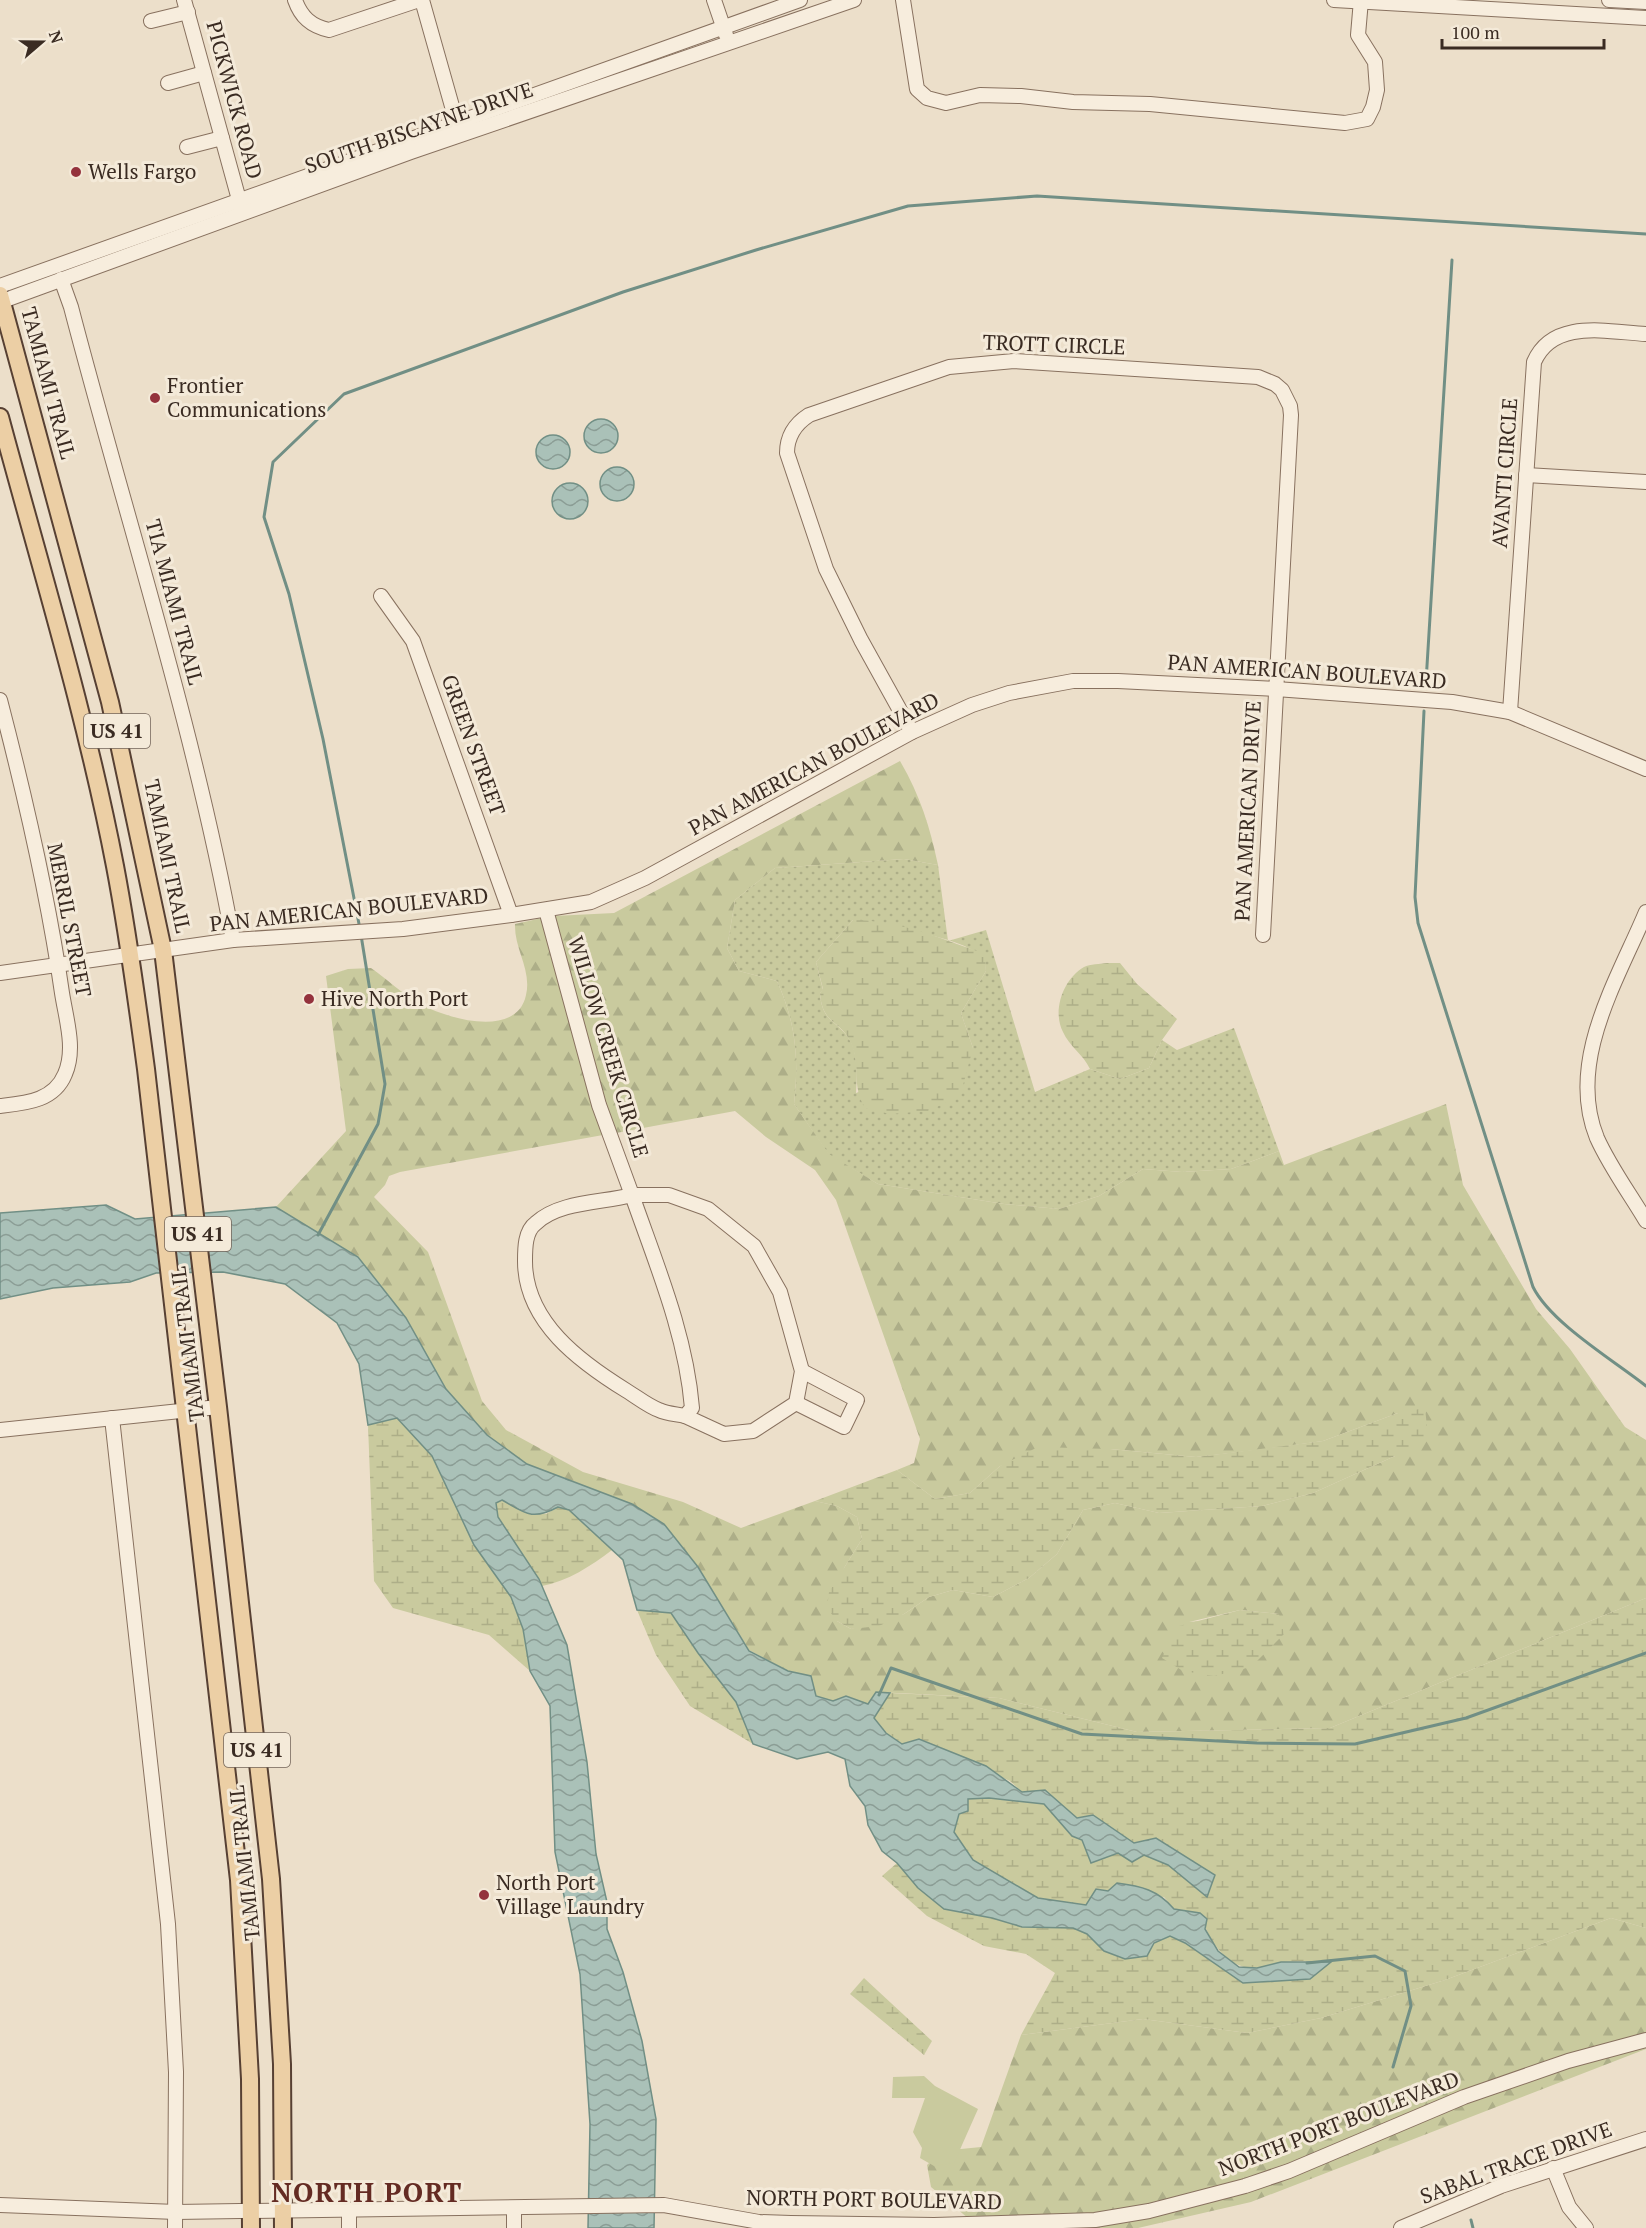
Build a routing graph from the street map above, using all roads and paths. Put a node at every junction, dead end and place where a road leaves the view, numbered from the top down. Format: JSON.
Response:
{"nodes":[{"id":1,"x":295,"y":0,"type":"edge"},
{"id":2,"x":421,"y":0,"type":"edge"},
{"id":3,"x":714,"y":0,"type":"edge"},
{"id":4,"x":800,"y":0,"type":"edge"},
{"id":5,"x":854,"y":0,"type":"edge"},
{"id":6,"x":903,"y":0,"type":"edge"},
{"id":7,"x":1334,"y":0,"type":"edge"},
{"id":8,"x":1609,"y":0,"type":"edge"},
{"id":9,"x":1362,"y":1,"type":"edge"},
{"id":10,"x":1646,"y":2,"type":"edge"},
{"id":11,"x":186,"y":6,"type":"edge"},
{"id":12,"x":1646,"y":18,"type":"edge"},
{"id":13,"x":151,"y":21,"type":"dead end"},
{"id":14,"x":723,"y":27,"type":"junction"},
{"id":15,"x":728,"y":43,"type":"junction"},
{"id":16,"x":204,"y":73,"type":"junction"},
{"id":17,"x":168,"y":83,"type":"dead end"},
{"id":18,"x":458,"y":129,"type":"junction"},
{"id":19,"x":222,"y":138,"type":"junction"},
{"id":20,"x":187,"y":147,"type":"dead end"},
{"id":21,"x":241,"y":206,"type":"junction"},
{"id":22,"x":61,"y":279,"type":"junction"},
{"id":23,"x":0,"y":296,"type":"edge"},
{"id":24,"x":1646,"y":334,"type":"edge"},
{"id":25,"x":0,"y":417,"type":"edge"},
{"id":26,"x":1526,"y":475,"type":"junction"},
{"id":27,"x":1646,"y":482,"type":"edge"},
{"id":28,"x":381,"y":596,"type":"dead end"},
{"id":29,"x":1276,"y":689,"type":"junction"},
{"id":30,"x":0,"y":700,"type":"edge"},
{"id":31,"x":1510,"y":712,"type":"junction"},
{"id":32,"x":912,"y":732,"type":"junction"},
{"id":33,"x":1646,"y":769,"type":"edge"},
{"id":34,"x":546,"y":910,"type":"junction"},
{"id":35,"x":1646,"y":912,"type":"edge"},
{"id":36,"x":511,"y":915,"type":"junction"},
{"id":37,"x":1263,"y":935,"type":"dead end"},
{"id":38,"x":1642,"y":935,"type":"edge"},
{"id":39,"x":233,"y":940,"type":"junction"},
{"id":40,"x":163,"y":950,"type":"junction"},
{"id":41,"x":130,"y":955,"type":"junction"},
{"id":42,"x":58,"y":966,"type":"junction"},
{"id":43,"x":0,"y":973,"type":"edge"},
{"id":44,"x":0,"y":1106,"type":"edge"},
{"id":45,"x":632,"y":1195,"type":"junction"},
{"id":46,"x":1646,"y":1221,"type":"edge"},
{"id":47,"x":802,"y":1371,"type":"junction"},
{"id":48,"x":796,"y":1403,"type":"junction"},
{"id":49,"x":218,"y":1407,"type":"junction"},
{"id":50,"x":186,"y":1410,"type":"junction"},
{"id":51,"x":685,"y":1416,"type":"junction"},
{"id":52,"x":112,"y":1418,"type":"junction"},
{"id":53,"x":0,"y":1430,"type":"edge"},
{"id":54,"x":1646,"y":2040,"type":"edge"},
{"id":55,"x":1646,"y":2139,"type":"edge"},
{"id":56,"x":1553,"y":2168,"type":"junction"},
{"id":57,"x":0,"y":2205,"type":"edge"},
{"id":58,"x":514,"y":2208,"type":"junction"},
{"id":59,"x":283,"y":2209,"type":"junction"},
{"id":60,"x":349,"y":2210,"type":"junction"},
{"id":61,"x":251,"y":2211,"type":"junction"},
{"id":62,"x":176,"y":2212,"type":"junction"},
{"id":63,"x":734,"y":2222,"type":"edge"},
{"id":64,"x":984,"y":2226,"type":"edge"},
{"id":65,"x":175,"y":2228,"type":"edge"},
{"id":66,"x":251,"y":2228,"type":"edge"},
{"id":67,"x":282,"y":2228,"type":"edge"},
{"id":68,"x":349,"y":2228,"type":"edge"},
{"id":69,"x":514,"y":2228,"type":"edge"},
{"id":70,"x":1401,"y":2228,"type":"edge"},
{"id":71,"x":1586,"y":2228,"type":"edge"}],
"edges":[{"from":1,"to":2,"type":"street"},
{"from":2,"to":18,"type":"street"},
{"from":3,"to":14,"type":"street"},
{"from":4,"to":14,"type":"street","name":"SOUTH BISCAYNE DRIVE"},
{"from":5,"to":15,"type":"street","name":"SOUTH BISCAYNE DRIVE"},
{"from":6,"to":9,"type":"street"},
{"from":7,"to":9,"type":"street"},
{"from":8,"to":10,"type":"street"},
{"from":9,"to":12,"type":"street"},
{"from":11,"to":13,"type":"street"},
{"from":11,"to":16,"type":"street","name":"PICKWICK ROAD"},
{"from":14,"to":15,"type":"street"},
{"from":14,"to":18,"type":"street","name":"SOUTH BISCAYNE DRIVE"},
{"from":15,"to":18,"type":"street","name":"SOUTH BISCAYNE DRIVE"},
{"from":16,"to":17,"type":"street"},
{"from":16,"to":19,"type":"street","name":"PICKWICK ROAD"},
{"from":18,"to":21,"type":"street","name":"SOUTH BISCAYNE DRIVE"},
{"from":19,"to":20,"type":"street"},
{"from":19,"to":21,"type":"street","name":"PICKWICK ROAD"},
{"from":21,"to":22,"type":"street","name":"SOUTH BISCAYNE DRIVE"},
{"from":21,"to":23,"type":"street","name":"SOUTH BISCAYNE DRIVE"},
{"from":22,"to":23,"type":"street","name":"SOUTH BISCAYNE DRIVE"},
{"from":22,"to":39,"type":"street","name":"TIA MIAMI TRAIL"},
{"from":23,"to":40,"type":"main road","name":"TAMIAMI TRAIL","number":"US 41"},
{"from":24,"to":26,"type":"street","name":"AVANTI CIRCLE"},
{"from":25,"to":41,"type":"main road","name":"TAMIAMI TRAIL","number":"US 41"},
{"from":26,"to":27,"type":"street"},
{"from":26,"to":31,"type":"street","name":"AVANTI CIRCLE"},
{"from":28,"to":36,"type":"street","name":"GREEN STREET"},
{"from":29,"to":31,"type":"street","name":"PAN AMERICAN BOULEVARD"},
{"from":29,"to":32,"type":"street","name":"PAN AMERICAN BOULEVARD"},
{"from":29,"to":32,"type":"street","name":"TROTT CIRCLE"},
{"from":29,"to":37,"type":"street","name":"PAN AMERICAN DRIVE"},
{"from":30,"to":42,"type":"street","name":"MERRIL STREET"},
{"from":31,"to":33,"type":"street","name":"PAN AMERICAN BOULEVARD"},
{"from":32,"to":34,"type":"street","name":"PAN AMERICAN BOULEVARD"},
{"from":34,"to":36,"type":"street","name":"PAN AMERICAN BOULEVARD"},
{"from":34,"to":45,"type":"street","name":"WILLOW CREEK CIRCLE"},
{"from":35,"to":38,"type":"street"},
{"from":36,"to":39,"type":"street","name":"PAN AMERICAN BOULEVARD"},
{"from":38,"to":46,"type":"street"},
{"from":39,"to":40,"type":"street","name":"PAN AMERICAN BOULEVARD"},
{"from":40,"to":41,"type":"street","name":"PAN AMERICAN BOULEVARD"},
{"from":40,"to":49,"type":"main road","name":"TAMIAMI TRAIL","number":"US 41"},
{"from":41,"to":42,"type":"street","name":"PAN AMERICAN BOULEVARD"},
{"from":41,"to":50,"type":"main road","name":"TAMIAMI TRAIL","number":"US 41"},
{"from":42,"to":43,"type":"street","name":"PAN AMERICAN BOULEVARD"},
{"from":42,"to":44,"type":"street","name":"MERRIL STREET"},
{"from":45,"to":47,"type":"street"},
{"from":45,"to":51,"type":"street","name":"WILLOW CREEK CIRCLE"},
{"from":45,"to":51,"type":"street"},
{"from":47,"to":48,"type":"street"},
{"from":47,"to":48,"type":"street"},
{"from":48,"to":51,"type":"street"},
{"from":49,"to":50,"type":"street"},
{"from":49,"to":59,"type":"main road","name":"TAMIAMI TRAIL","number":"US 41"},
{"from":50,"to":52,"type":"street"},
{"from":50,"to":61,"type":"main road","name":"TAMIAMI TRAIL","number":"US 41"},
{"from":52,"to":53,"type":"street"},
{"from":52,"to":62,"type":"street"},
{"from":54,"to":64,"type":"street","name":"NORTH PORT BOULEVARD"},
{"from":55,"to":56,"type":"street","name":"SABAL TRACE DRIVE"},
{"from":56,"to":70,"type":"street","name":"SABAL TRACE DRIVE"},
{"from":56,"to":71,"type":"street"},
{"from":57,"to":62,"type":"street","name":"NORTH PORT BOULEVARD"},
{"from":58,"to":60,"type":"street","name":"NORTH PORT BOULEVARD"},
{"from":58,"to":63,"type":"street","name":"NORTH PORT BOULEVARD"},
{"from":58,"to":69,"type":"street"},
{"from":59,"to":60,"type":"street","name":"NORTH PORT BOULEVARD"},
{"from":59,"to":61,"type":"street","name":"NORTH PORT BOULEVARD"},
{"from":59,"to":67,"type":"main road","name":"TAMIAMI TRAIL","number":"US 41"},
{"from":60,"to":68,"type":"street"},
{"from":61,"to":62,"type":"street","name":"NORTH PORT BOULEVARD"},
{"from":61,"to":66,"type":"main road","name":"TAMIAMI TRAIL","number":"US 41"},
{"from":62,"to":65,"type":"street"},
{"from":63,"to":64,"type":"street","name":"NORTH PORT BOULEVARD"}]}
